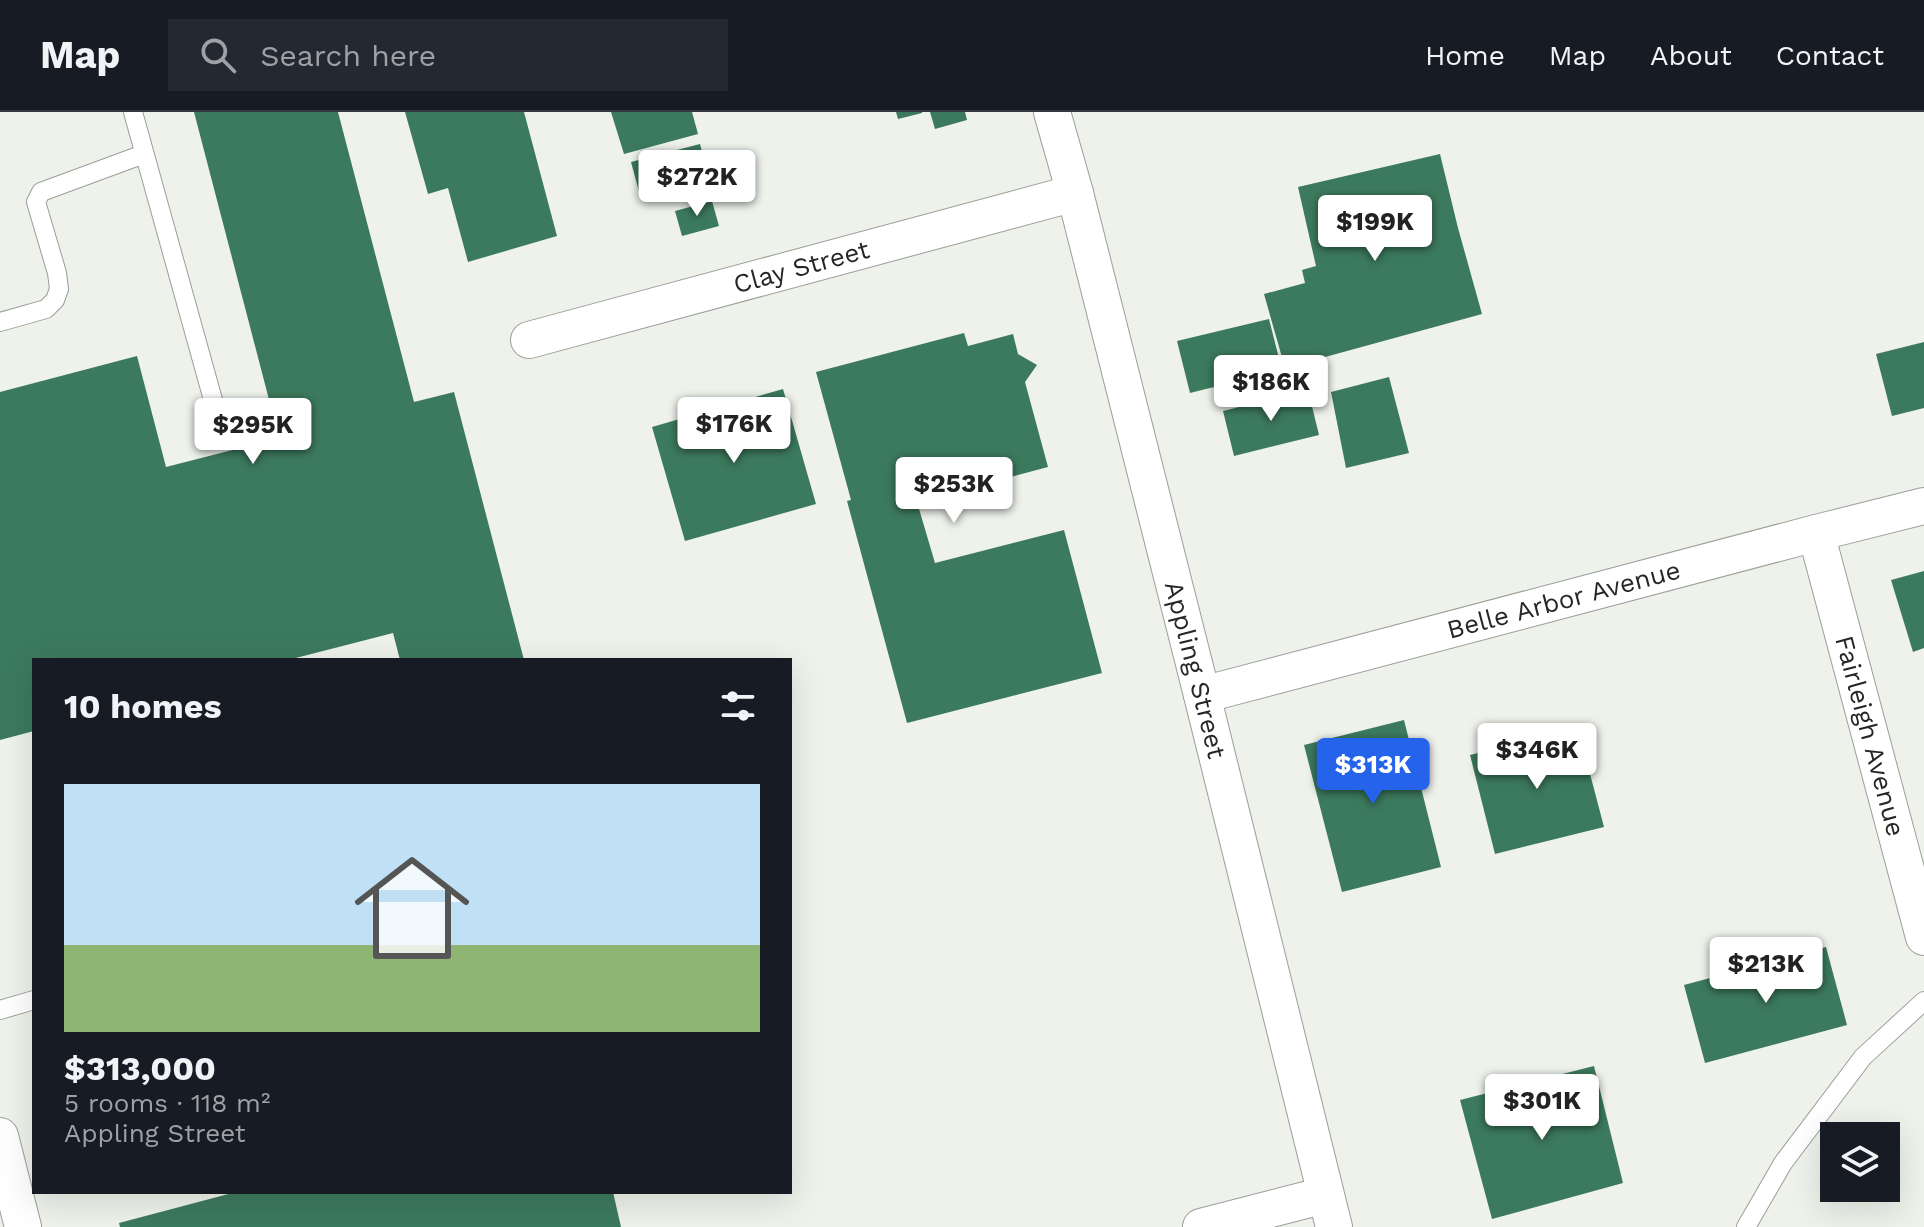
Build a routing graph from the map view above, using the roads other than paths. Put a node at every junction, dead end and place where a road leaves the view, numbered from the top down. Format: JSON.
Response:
{"nodes":[{"id":1,"x":133,"y":112,"type":"edge"},
{"id":2,"x":1052,"y":112,"type":"edge"},
{"id":3,"x":144,"y":154,"type":"junction"},
{"id":4,"x":1075,"y":193,"type":"junction"},
{"id":5,"x":0,"y":322,"type":"edge"},
{"id":6,"x":529,"y":340,"type":"dead end"},
{"id":7,"x":215,"y":407,"type":"dead end"},
{"id":8,"x":1924,"y":506,"type":"edge"},
{"id":9,"x":1816,"y":533,"type":"junction"},
{"id":10,"x":1202,"y":695,"type":"junction"},
{"id":11,"x":1924,"y":937,"type":"edge"},
{"id":12,"x":32,"y":1001,"type":"edge"},
{"id":13,"x":1924,"y":1001,"type":"edge"},
{"id":14,"x":0,"y":1010,"type":"edge"},
{"id":15,"x":0,"y":1136,"type":"edge"},
{"id":16,"x":1329,"y":1211,"type":"edge"},
{"id":17,"x":23,"y":1227,"type":"edge"},
{"id":18,"x":1201,"y":1227,"type":"edge"},
{"id":19,"x":1746,"y":1227,"type":"edge"}],
"edges":[{"from":1,"to":3,"type":"lane"},
{"from":2,"to":4,"type":"street","name":"Appling Street"},
{"from":3,"to":5,"type":"lane"},
{"from":3,"to":7,"type":"lane"},
{"from":4,"to":6,"type":"street","name":"Clay Street"},
{"from":4,"to":10,"type":"street","name":"Appling Street"},
{"from":8,"to":9,"type":"street","name":"Belle Arbor Avenue"},
{"from":9,"to":10,"type":"street","name":"Belle Arbor Avenue"},
{"from":9,"to":11,"type":"street","name":"Fairleigh Avenue"},
{"from":10,"to":16,"type":"street","name":"Appling Street"},
{"from":12,"to":14,"type":"lane"},
{"from":13,"to":19,"type":"lane"},
{"from":15,"to":17,"type":"street"},
{"from":16,"to":18,"type":"street"}]}
